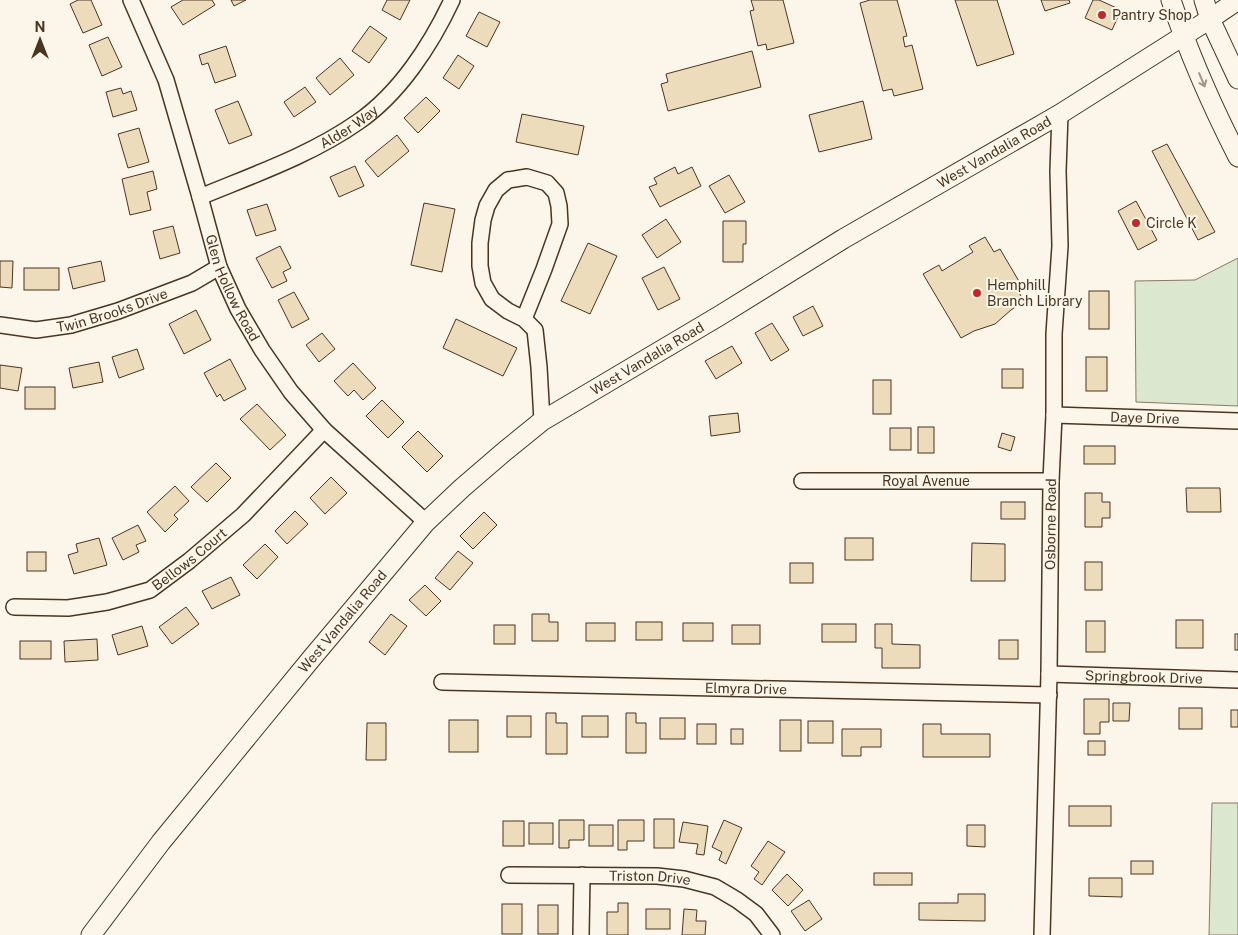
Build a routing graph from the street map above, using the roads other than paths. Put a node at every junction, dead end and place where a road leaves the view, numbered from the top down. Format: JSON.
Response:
{"nodes":[{"id":1,"x":131,"y":0,"type":"edge"},
{"id":2,"x":452,"y":0,"type":"edge"},
{"id":3,"x":1171,"y":0,"type":"edge"},
{"id":4,"x":1204,"y":0,"type":"edge"},
{"id":5,"x":1238,"y":0,"type":"edge"},
{"id":6,"x":1210,"y":19,"type":"junction"},
{"id":7,"x":1182,"y":35,"type":"junction"},
{"id":8,"x":1238,"y":79,"type":"edge"},
{"id":9,"x":1060,"y":114,"type":"junction"},
{"id":10,"x":1238,"y":157,"type":"edge"},
{"id":11,"x":200,"y":197,"type":"junction"},
{"id":12,"x":219,"y":267,"type":"junction"},
{"id":13,"x":524,"y":319,"type":"junction"},
{"id":14,"x":0,"y":325,"type":"edge"},
{"id":15,"x":1054,"y":415,"type":"junction"},
{"id":16,"x":542,"y":421,"type":"junction"},
{"id":17,"x":1238,"y":421,"type":"edge"},
{"id":18,"x":324,"y":430,"type":"junction"},
{"id":19,"x":802,"y":481,"type":"dead end"},
{"id":20,"x":1051,"y":481,"type":"junction"},
{"id":21,"x":426,"y":522,"type":"junction"},
{"id":22,"x":14,"y":607,"type":"dead end"},
{"id":23,"x":1049,"y":674,"type":"junction"},
{"id":24,"x":1238,"y":680,"type":"edge"},
{"id":25,"x":442,"y":682,"type":"dead end"},
{"id":26,"x":1049,"y":695,"type":"junction"},
{"id":27,"x":509,"y":875,"type":"dead end"},
{"id":28,"x":582,"y":875,"type":"junction"},
{"id":29,"x":91,"y":935,"type":"edge"},
{"id":30,"x":581,"y":935,"type":"edge"},
{"id":31,"x":772,"y":935,"type":"edge"},
{"id":32,"x":1042,"y":935,"type":"edge"}],
"edges":[{"from":1,"to":11,"type":"street","name":"Glen Hollow Road"},
{"from":2,"to":11,"type":"street","name":"Alder Way"},
{"from":3,"to":7,"type":"main road"},
{"from":4,"to":6,"type":"main road"},
{"from":5,"to":6,"type":"main road","name":"West Vandalia Road"},
{"from":6,"to":7,"type":"main road","name":"West Vandalia Road"},
{"from":6,"to":8,"type":"main road"},
{"from":7,"to":9,"type":"main road","name":"West Vandalia Road"},
{"from":7,"to":10,"type":"main road","one_way":true},
{"from":9,"to":15,"type":"street","name":"Osborne Road"},
{"from":9,"to":16,"type":"main road","name":"West Vandalia Road"},
{"from":11,"to":12,"type":"street","name":"Glen Hollow Road"},
{"from":12,"to":14,"type":"street","name":"Twin Brooks Drive"},
{"from":12,"to":18,"type":"street","name":"Glen Hollow Road"},
{"from":13,"to":13,"type":"street"},
{"from":13,"to":16,"type":"street"},
{"from":15,"to":17,"type":"street","name":"Daye Drive"},
{"from":15,"to":20,"type":"street","name":"Osborne Road"},
{"from":16,"to":21,"type":"main road","name":"West Vandalia Road"},
{"from":18,"to":21,"type":"street","name":"Glen Hollow Road"},
{"from":18,"to":22,"type":"street","name":"Bellows Court"},
{"from":19,"to":20,"type":"street","name":"Royal Avenue"},
{"from":20,"to":23,"type":"street","name":"Osborne Road"},
{"from":21,"to":29,"type":"main road","name":"West Vandalia Road"},
{"from":23,"to":24,"type":"street","name":"Springbrook Drive"},
{"from":23,"to":26,"type":"street","name":"Osborne Road"},
{"from":25,"to":26,"type":"street","name":"Elmyra Drive"},
{"from":26,"to":32,"type":"street","name":"Osborne Road"},
{"from":27,"to":28,"type":"street","name":"Triston Drive"},
{"from":28,"to":30,"type":"street"},
{"from":28,"to":31,"type":"street","name":"Triston Drive"}]}
